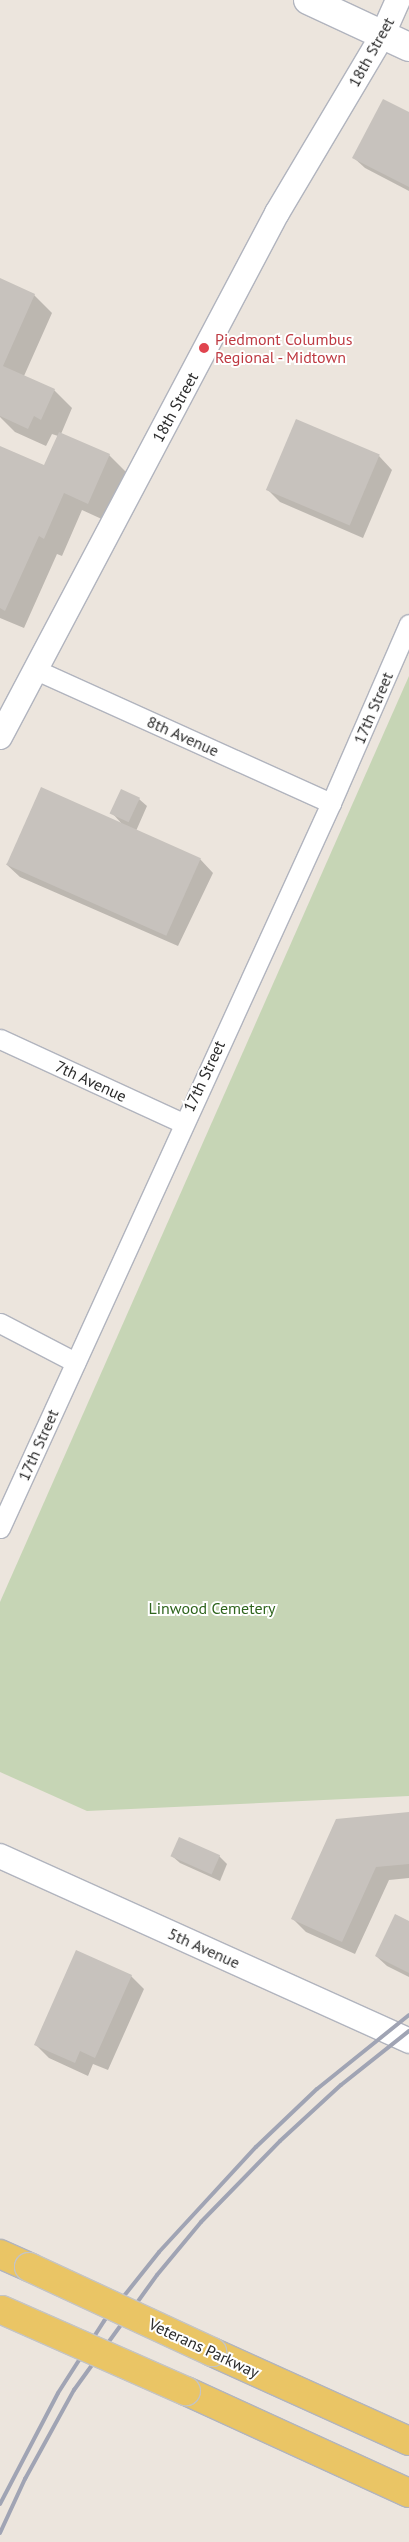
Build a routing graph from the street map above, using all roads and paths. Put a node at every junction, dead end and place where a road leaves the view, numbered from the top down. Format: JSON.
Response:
{"nodes":[{"id":1,"x":308,"y":0,"type":"edge"},
{"id":2,"x":398,"y":0,"type":"edge"},
{"id":3,"x":382,"y":36,"type":"junction"},
{"id":4,"x":409,"y":47,"type":"edge"},
{"id":5,"x":409,"y":624,"type":"edge"},
{"id":6,"x":34,"y":669,"type":"junction"},
{"id":7,"x":0,"y":737,"type":"edge"},
{"id":8,"x":331,"y":803,"type":"junction"},
{"id":9,"x":0,"y":1039,"type":"edge"},
{"id":10,"x":183,"y":1123,"type":"junction"},
{"id":11,"x":0,"y":1323,"type":"edge"},
{"id":12,"x":75,"y":1362,"type":"junction"},
{"id":13,"x":0,"y":1528,"type":"edge"},
{"id":14,"x":0,"y":1856,"type":"edge"},
{"id":15,"x":409,"y":2041,"type":"edge"},
{"id":16,"x":0,"y":2254,"type":"edge"},
{"id":17,"x":1,"y":2309,"type":"edge"},
{"id":18,"x":409,"y":2441,"type":"edge"},
{"id":19,"x":409,"y":2493,"type":"edge"}],
"edges":[{"from":1,"to":3,"type":"main road"},
{"from":2,"to":3,"type":"street","name":"18th Street"},
{"from":3,"to":4,"type":"main road"},
{"from":3,"to":6,"type":"street","name":"18th Street"},
{"from":5,"to":8,"type":"street","name":"17th Street"},
{"from":6,"to":7,"type":"street","name":"18th Street"},
{"from":6,"to":8,"type":"street","name":"8th Avenue"},
{"from":8,"to":10,"type":"street","name":"17th Street"},
{"from":9,"to":10,"type":"street","name":"7th Avenue"},
{"from":10,"to":12,"type":"street","name":"17th Street"},
{"from":11,"to":12,"type":"street"},
{"from":12,"to":13,"type":"street","name":"17th Street"},
{"from":14,"to":15,"type":"street","name":"5th Avenue"},
{"from":16,"to":18,"type":"main road","name":"Veterans Parkway","bridge":true},
{"from":17,"to":19,"type":"main road","bridge":true}]}
